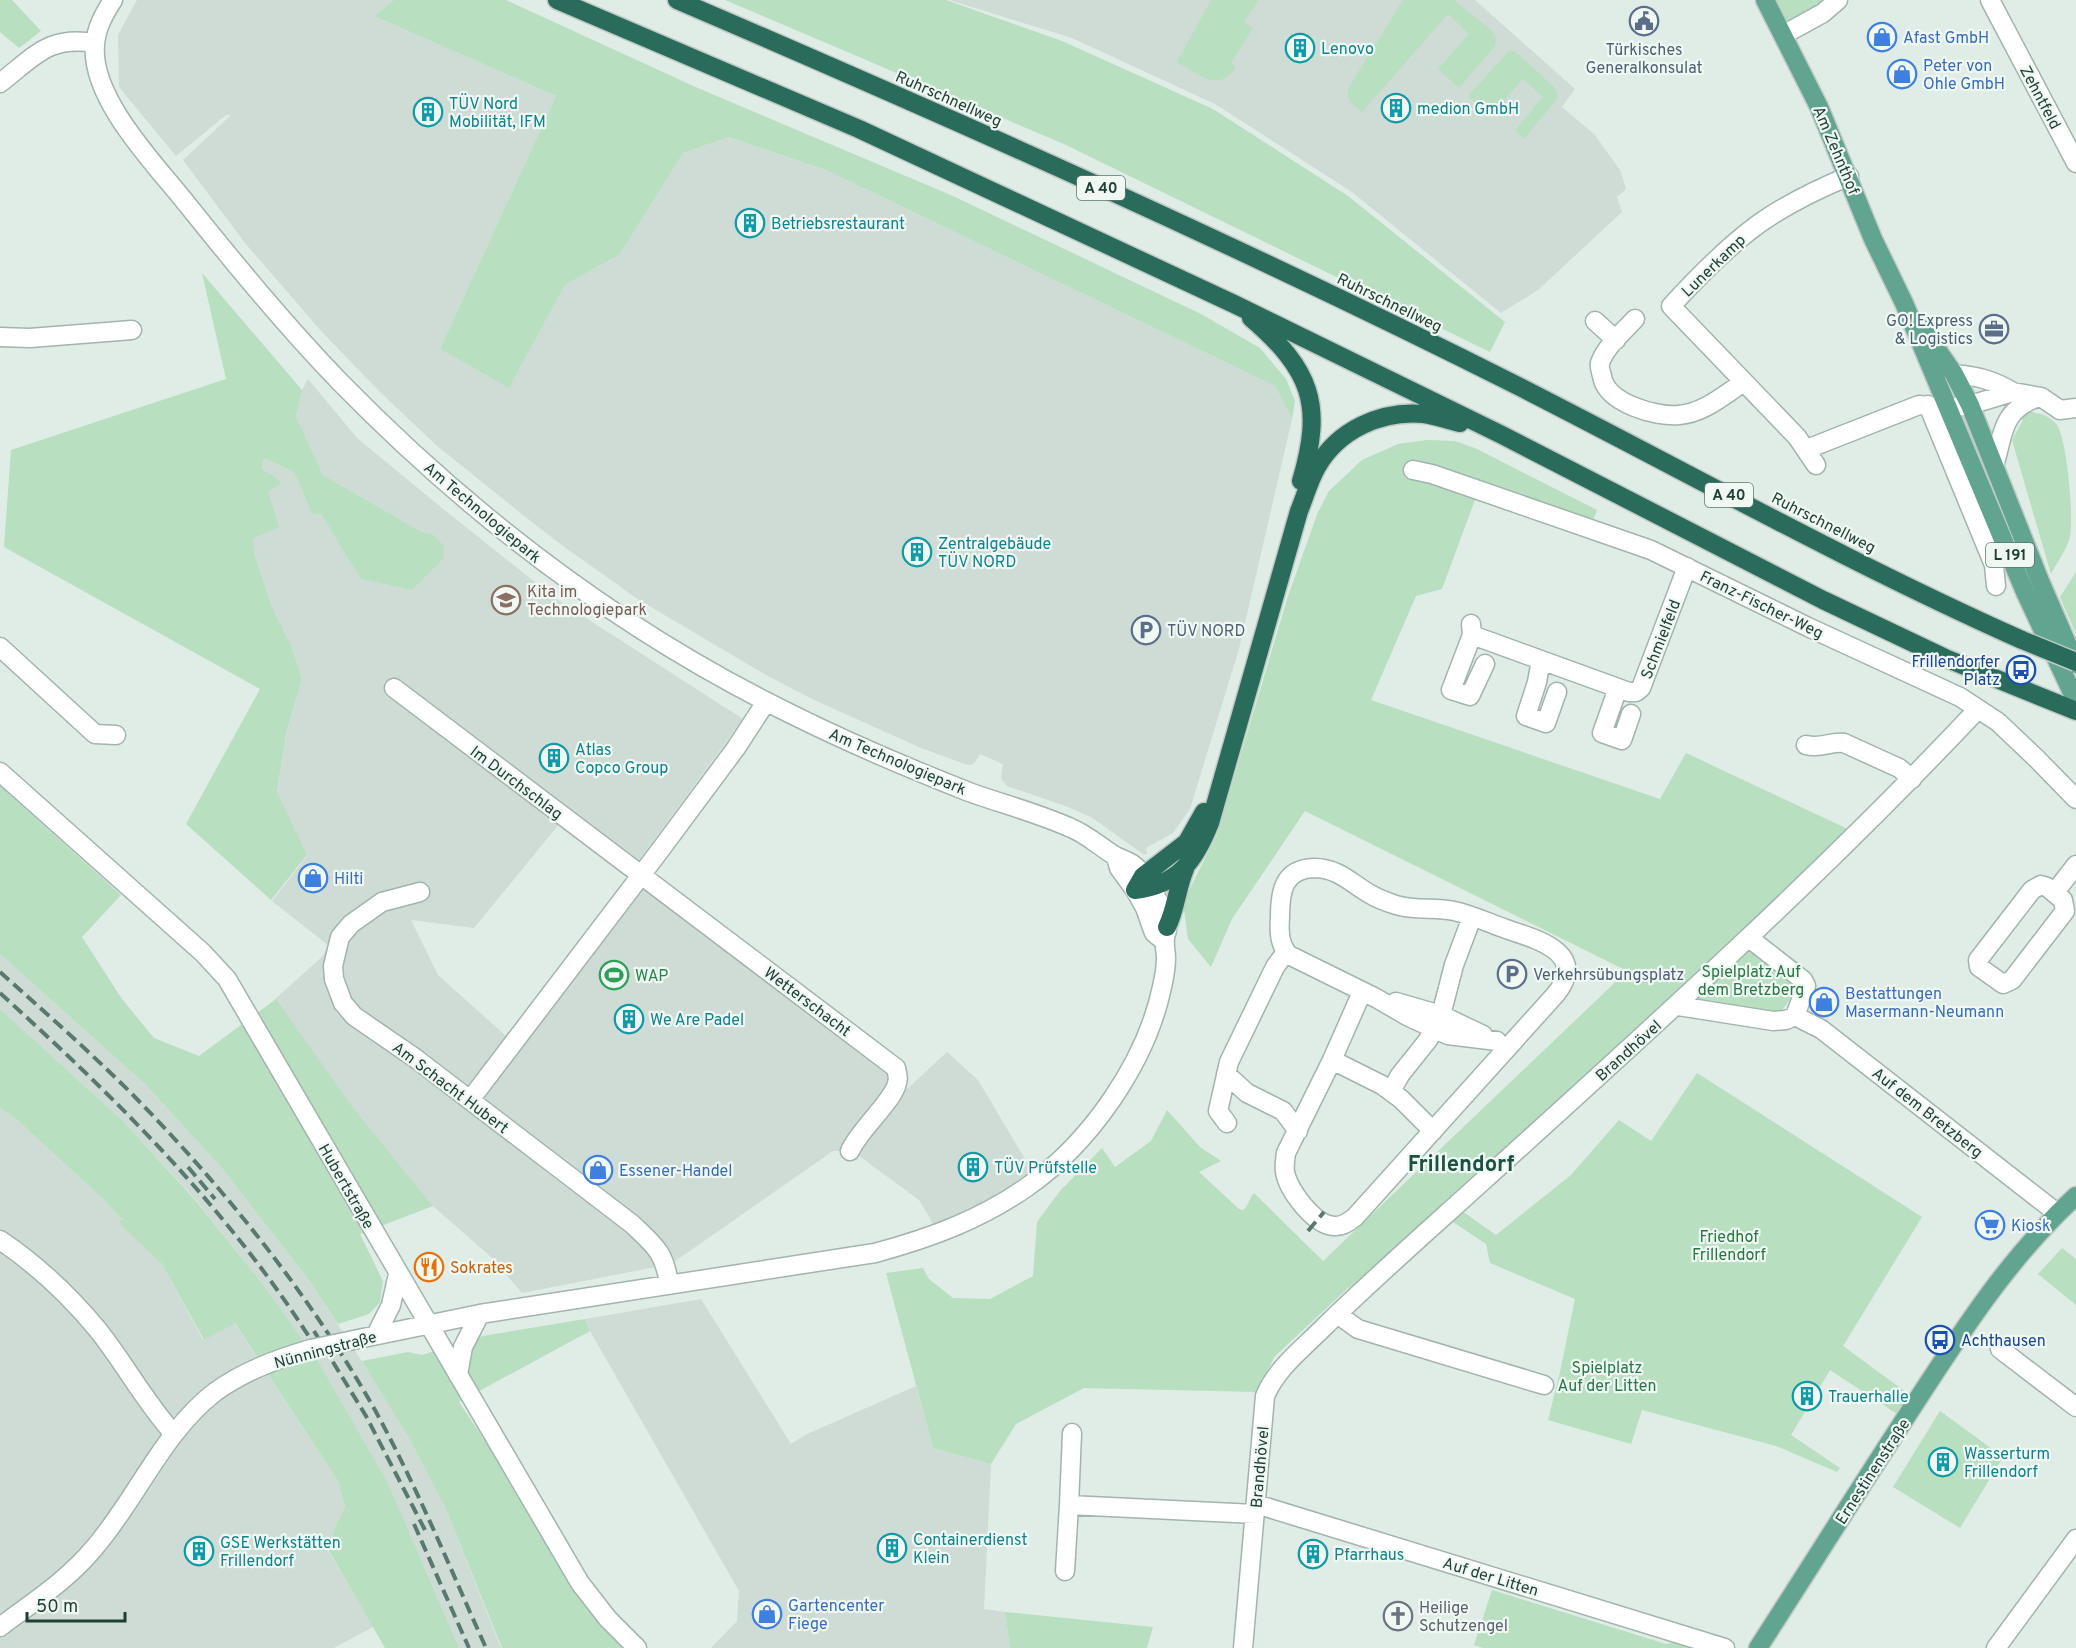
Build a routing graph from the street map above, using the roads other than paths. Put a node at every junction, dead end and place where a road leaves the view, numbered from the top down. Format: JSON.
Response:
{"nodes":[{"id":1,"x":114,"y":0,"type":"edge"},
{"id":2,"x":557,"y":0,"type":"edge"},
{"id":3,"x":677,"y":0,"type":"edge"},
{"id":4,"x":1765,"y":0,"type":"edge"},
{"id":5,"x":1839,"y":0,"type":"edge"},
{"id":6,"x":1990,"y":0,"type":"edge"},
{"id":7,"x":1783,"y":35,"type":"junction"},
{"id":8,"x":94,"y":44,"type":"junction"},
{"id":9,"x":0,"y":83,"type":"edge"},
{"id":10,"x":2076,"y":163,"type":"edge"},
{"id":11,"x":1849,"y":176,"type":"junction"},
{"id":12,"x":1234,"y":303,"type":"junction"},
{"id":13,"x":1904,"y":303,"type":"junction"},
{"id":14,"x":1635,"y":320,"type":"dead end"},
{"id":15,"x":1594,"y":321,"type":"dead end"},
{"id":16,"x":132,"y":330,"type":"dead end"},
{"id":17,"x":0,"y":337,"type":"edge"},
{"id":18,"x":1616,"y":340,"type":"junction"},
{"id":19,"x":1954,"y":374,"type":"junction"},
{"id":20,"x":1744,"y":382,"type":"junction"},
{"id":21,"x":2013,"y":392,"type":"junction"},
{"id":22,"x":2038,"y":397,"type":"junction"},
{"id":23,"x":1928,"y":405,"type":"junction"},
{"id":24,"x":1971,"y":405,"type":"junction"},
{"id":25,"x":1948,"y":408,"type":"junction"},
{"id":26,"x":2076,"y":408,"type":"edge"},
{"id":27,"x":1502,"y":435,"type":"junction"},
{"id":28,"x":1995,"y":463,"type":"junction"},
{"id":29,"x":1413,"y":470,"type":"dead end"},
{"id":30,"x":1687,"y":567,"type":"junction"},
{"id":31,"x":1996,"y":586,"type":"dead end"},
{"id":32,"x":0,"y":647,"type":"edge"},
{"id":33,"x":1541,"y":660,"type":"junction"},
{"id":34,"x":2076,"y":663,"type":"edge"},
{"id":35,"x":1485,"y":664,"type":"dead end"},
{"id":36,"x":394,"y":688,"type":"dead end"},
{"id":37,"x":1618,"y":688,"type":"junction"},
{"id":38,"x":1557,"y":692,"type":"dead end"},
{"id":39,"x":2076,"y":701,"type":"edge"},
{"id":40,"x":766,"y":702,"type":"junction"},
{"id":41,"x":1978,"y":709,"type":"junction"},
{"id":42,"x":2076,"y":711,"type":"edge"},
{"id":43,"x":1631,"y":714,"type":"dead end"},
{"id":44,"x":116,"y":735,"type":"dead end"},
{"id":45,"x":1806,"y":746,"type":"dead end"},
{"id":46,"x":0,"y":772,"type":"edge"},
{"id":47,"x":1912,"y":779,"type":"junction"},
{"id":48,"x":2076,"y":799,"type":"edge"},
{"id":49,"x":2076,"y":865,"type":"edge"},
{"id":50,"x":1185,"y":869,"type":"junction"},
{"id":51,"x":641,"y":876,"type":"junction"},
{"id":52,"x":1143,"y":884,"type":"junction"},
{"id":53,"x":420,"y":892,"type":"dead end"},
{"id":54,"x":2055,"y":892,"type":"junction"},
{"id":55,"x":1472,"y":917,"type":"junction"},
{"id":56,"x":1165,"y":934,"type":"junction"},
{"id":57,"x":1749,"y":938,"type":"junction"},
{"id":58,"x":1286,"y":952,"type":"junction"},
{"id":59,"x":1369,"y":995,"type":"junction"},
{"id":60,"x":1678,"y":1006,"type":"junction"},
{"id":61,"x":1795,"y":1016,"type":"junction"},
{"id":62,"x":1430,"y":1019,"type":"junction"},
{"id":63,"x":1503,"y":1043,"type":"junction"},
{"id":64,"x":1332,"y":1060,"type":"junction"},
{"id":65,"x":1226,"y":1074,"type":"junction"},
{"id":66,"x":1396,"y":1083,"type":"junction"},
{"id":67,"x":1247,"y":1093,"type":"junction"},
{"id":68,"x":470,"y":1100,"type":"junction"},
{"id":69,"x":1222,"y":1101,"type":"junction"},
{"id":70,"x":1227,"y":1124,"type":"dead end"},
{"id":71,"x":1298,"y":1131,"type":"junction"},
{"id":72,"x":1433,"y":1131,"type":"junction"},
{"id":73,"x":850,"y":1151,"type":"dead end"},
{"id":74,"x":2076,"y":1198,"type":"edge"},
{"id":75,"x":2057,"y":1213,"type":"junction"},
{"id":76,"x":0,"y":1240,"type":"edge"},
{"id":77,"x":398,"y":1274,"type":"junction"},
{"id":78,"x":669,"y":1285,"type":"junction"},
{"id":79,"x":480,"y":1314,"type":"junction"},
{"id":80,"x":1337,"y":1314,"type":"junction"},
{"id":81,"x":428,"y":1325,"type":"junction"},
{"id":82,"x":369,"y":1336,"type":"junction"},
{"id":83,"x":2000,"y":1349,"type":"dead end"},
{"id":84,"x":458,"y":1375,"type":"junction"},
{"id":85,"x":1544,"y":1385,"type":"dead end"},
{"id":86,"x":2076,"y":1407,"type":"edge"},
{"id":87,"x":1072,"y":1433,"type":"dead end"},
{"id":88,"x":174,"y":1434,"type":"junction"},
{"id":89,"x":1069,"y":1505,"type":"junction"},
{"id":90,"x":1256,"y":1509,"type":"junction"},
{"id":91,"x":2076,"y":1539,"type":"edge"},
{"id":92,"x":1065,"y":1571,"type":"dead end"},
{"id":93,"x":0,"y":1627,"type":"edge"},
{"id":94,"x":637,"y":1648,"type":"edge"},
{"id":95,"x":1243,"y":1648,"type":"edge"},
{"id":96,"x":1725,"y":1648,"type":"edge"},
{"id":97,"x":1758,"y":1648,"type":"edge"},
{"id":98,"x":1996,"y":1648,"type":"edge"}],
"edges":[{"from":1,"to":8,"type":"street"},
{"from":2,"to":12,"type":"highway"},
{"from":3,"to":34,"type":"highway","name":"Ruhrschnellweg","number":"A 40","bridge":true},
{"from":4,"to":7,"type":"main road","name":"Am Zehnthof","number":"L 191"},
{"from":5,"to":7,"type":"street"},
{"from":6,"to":10,"type":"street","name":"Zehntfeld"},
{"from":7,"to":11,"type":"main road","name":"Am Zehnthof","number":"L 191"},
{"from":8,"to":9,"type":"street"},
{"from":8,"to":40,"type":"street","name":"Am Technologiepark"},
{"from":11,"to":13,"type":"main road","name":"Am Zehnthof","number":"L 191"},
{"from":11,"to":20,"type":"street","name":"Lunerkamp"},
{"from":12,"to":27,"type":"highway"},
{"from":12,"to":52,"type":"highway"},
{"from":13,"to":19,"type":"main road","name":"Am Zehnthof","number":"L 191"},
{"from":13,"to":25,"type":"main road","name":"Am Zehnthof","number":"L 191"},
{"from":14,"to":18,"type":"street"},
{"from":15,"to":18,"type":"street"},
{"from":16,"to":17,"type":"street"},
{"from":18,"to":20,"type":"street"},
{"from":19,"to":21,"type":"street"},
{"from":19,"to":24,"type":"main road","name":"Am Zehnthof","number":"L 191"},
{"from":20,"to":23,"type":"street","name":"Lunerkamp"},
{"from":21,"to":22,"type":"street"},
{"from":21,"to":24,"type":"street","name":"Lunerkamp"},
{"from":22,"to":26,"type":"street"},
{"from":22,"to":28,"type":"street"},
{"from":23,"to":25,"type":"street","name":"Lunerkamp"},
{"from":23,"to":31,"type":"street"},
{"from":24,"to":25,"type":"street","name":"Lunerkamp"},
{"from":24,"to":28,"type":"main road","number":"L 191"},
{"from":25,"to":39,"type":"main road","number":"L 191"},
{"from":27,"to":42,"type":"highway"},
{"from":27,"to":50,"type":"highway"},
{"from":28,"to":34,"type":"main road","number":"L 191"},
{"from":29,"to":30,"type":"street","name":"Franz-Fischer-Weg"},
{"from":30,"to":37,"type":"street","name":"Schmielfeld"},
{"from":30,"to":41,"type":"street","name":"Franz-Fischer-Weg"},
{"from":32,"to":44,"type":"street"},
{"from":33,"to":35,"type":"street","name":"Schmielfeld"},
{"from":33,"to":37,"type":"street","name":"Schmielfeld"},
{"from":33,"to":38,"type":"street"},
{"from":36,"to":51,"type":"street","name":"Im Durchschlag"},
{"from":37,"to":43,"type":"street","name":"Schmielfeld"},
{"from":40,"to":51,"type":"street"},
{"from":40,"to":52,"type":"street","name":"Am Technologiepark"},
{"from":41,"to":47,"type":"street","name":"Brandhövel"},
{"from":41,"to":48,"type":"street","name":"Franz-Fischer-Weg"},
{"from":45,"to":47,"type":"street"},
{"from":46,"to":77,"type":"street","name":"Hubertstraße"},
{"from":47,"to":57,"type":"street","name":"Brandhövel"},
{"from":49,"to":54,"type":"street"},
{"from":50,"to":52,"type":"highway"},
{"from":50,"to":56,"type":"highway"},
{"from":51,"to":68,"type":"street"},
{"from":51,"to":73,"type":"street","name":"Wetterschacht"},
{"from":52,"to":56,"type":"street","name":"Am Technologiepark"},
{"from":53,"to":68,"type":"street","name":"Am Schacht Hubert"},
{"from":54,"to":54,"type":"street"},
{"from":55,"to":58,"type":"street"},
{"from":55,"to":62,"type":"street"},
{"from":55,"to":63,"type":"street"},
{"from":56,"to":78,"type":"street","name":"Am Technologiepark"},
{"from":57,"to":60,"type":"street","name":"Brandhövel"},
{"from":57,"to":61,"type":"street"},
{"from":58,"to":59,"type":"street"},
{"from":58,"to":65,"type":"street"},
{"from":59,"to":62,"type":"street"},
{"from":59,"to":64,"type":"street"},
{"from":60,"to":61,"type":"street"},
{"from":60,"to":80,"type":"street","name":"Brandhövel"},
{"from":61,"to":75,"type":"street","name":"Auf dem Bretzberg"},
{"from":62,"to":63,"type":"street"},
{"from":62,"to":66,"type":"street"},
{"from":63,"to":72,"type":"street"},
{"from":64,"to":66,"type":"street"},
{"from":64,"to":71,"type":"street"},
{"from":65,"to":67,"type":"street"},
{"from":65,"to":69,"type":"street"},
{"from":66,"to":72,"type":"street"},
{"from":67,"to":69,"type":"street"},
{"from":67,"to":71,"type":"street"},
{"from":68,"to":78,"type":"street","name":"Am Schacht Hubert"},
{"from":69,"to":70,"type":"street"},
{"from":71,"to":72,"type":"street"},
{"from":74,"to":75,"type":"main road","name":"Ernestinenstraße"},
{"from":75,"to":97,"type":"main road","name":"Ernestinenstraße"},
{"from":76,"to":88,"type":"street"},
{"from":77,"to":81,"type":"street","name":"Hubertstraße"},
{"from":77,"to":82,"type":"street"},
{"from":78,"to":79,"type":"street"},
{"from":79,"to":81,"type":"street"},
{"from":79,"to":84,"type":"street"},
{"from":80,"to":85,"type":"street"},
{"from":80,"to":90,"type":"street","name":"Brandhövel"},
{"from":81,"to":82,"type":"street","name":"Nünningstraße"},
{"from":81,"to":84,"type":"street","name":"Hubertstraße"},
{"from":82,"to":88,"type":"street","name":"Nünningstraße","bridge":true},
{"from":83,"to":86,"type":"street"},
{"from":84,"to":94,"type":"street","name":"Hubertstraße"},
{"from":87,"to":89,"type":"street"},
{"from":88,"to":93,"type":"street","name":"Nünningstraße"},
{"from":89,"to":90,"type":"street","name":"Auf der Litten"},
{"from":89,"to":92,"type":"street"},
{"from":90,"to":95,"type":"street","name":"Brandhövel"},
{"from":90,"to":96,"type":"street","name":"Auf der Litten"},
{"from":91,"to":98,"type":"street"}]}
